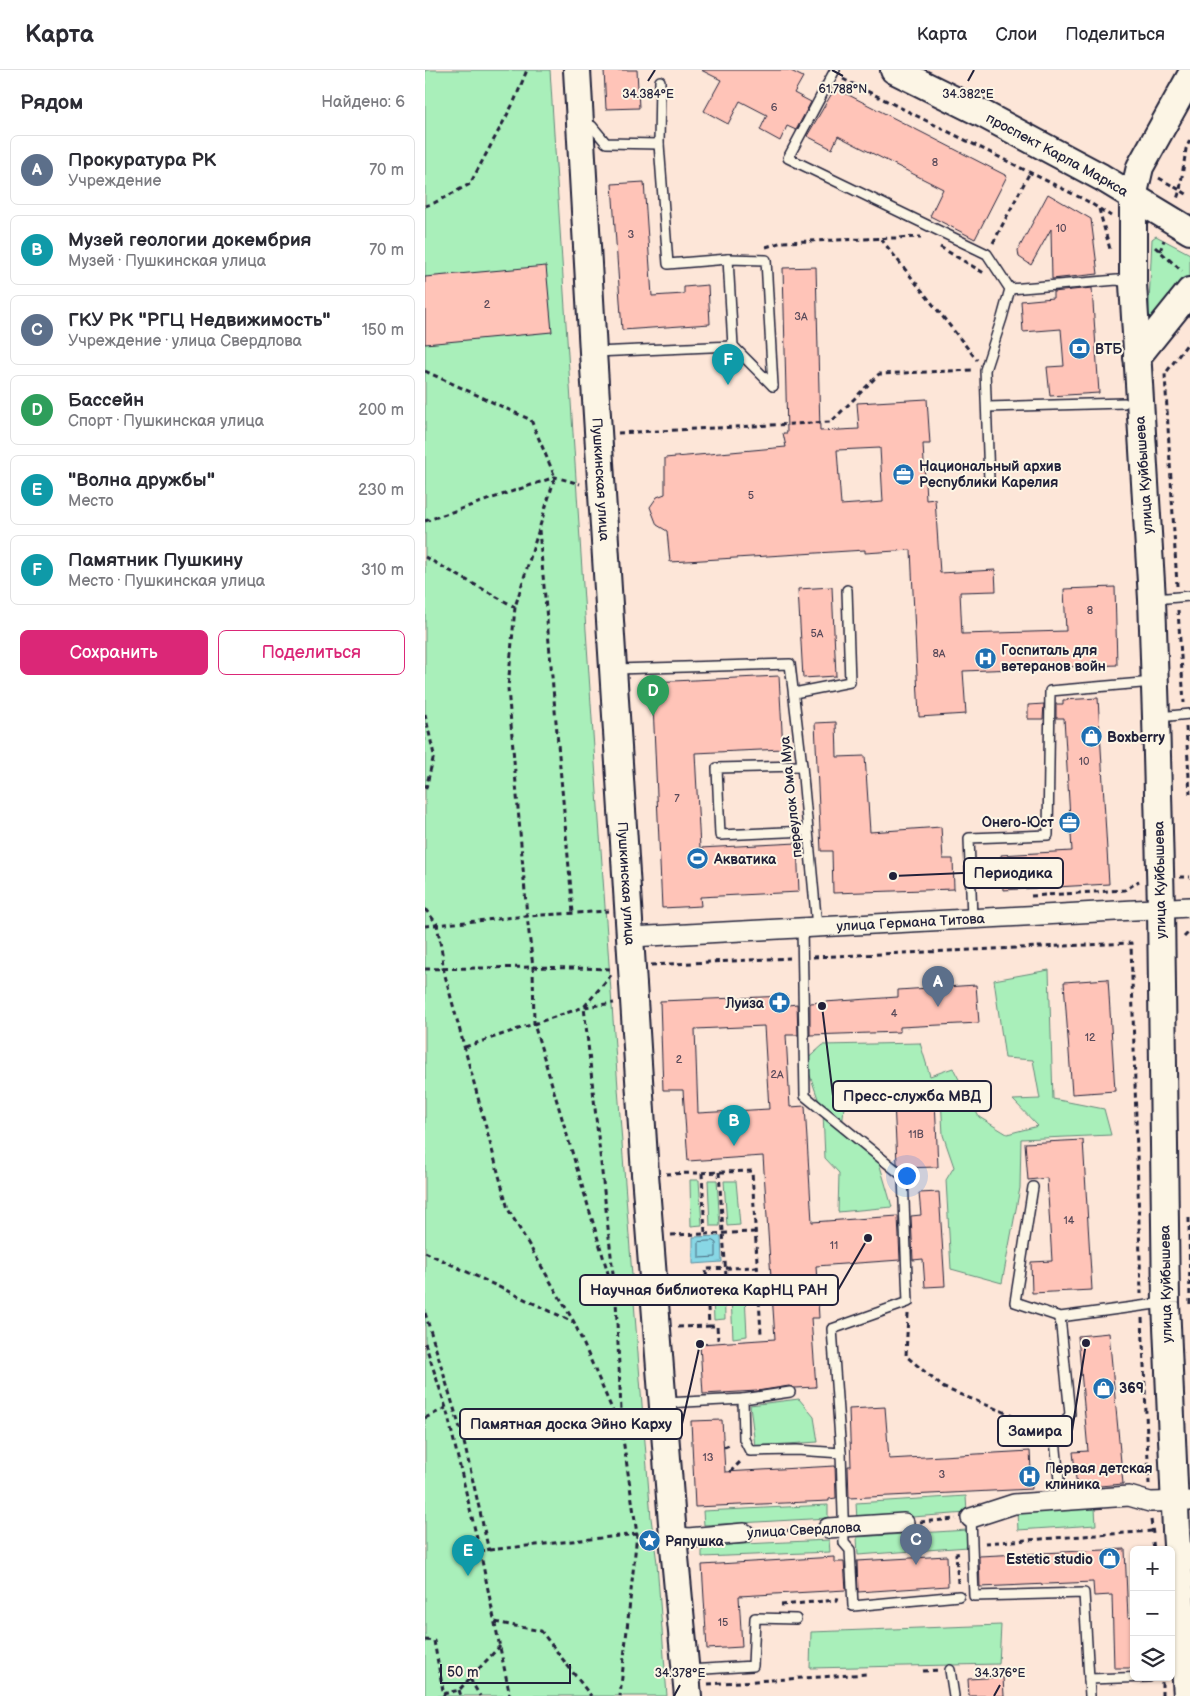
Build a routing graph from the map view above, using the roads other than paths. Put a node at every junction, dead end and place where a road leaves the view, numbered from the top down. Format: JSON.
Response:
{"nodes":[{"id":1,"x":577,"y":70,"type":"edge"},
{"id":2,"x":894,"y":70,"type":"edge"},
{"id":3,"x":834,"y":72,"type":"edge"},
{"id":4,"x":1190,"y":77,"type":"edge"},
{"id":5,"x":660,"y":81,"type":"dead end"},
{"id":6,"x":580,"y":127,"type":"junction"},
{"id":7,"x":659,"y":144,"type":"junction"},
{"id":8,"x":1133,"y":197,"type":"junction"},
{"id":9,"x":1190,"y":231,"type":"edge"},
{"id":10,"x":728,"y":260,"type":"junction"},
{"id":11,"x":1187,"y":282,"type":"edge"},
{"id":12,"x":1133,"y":284,"type":"junction"},
{"id":13,"x":1010,"y":289,"type":"junction"},
{"id":14,"x":733,"y":346,"type":"junction"},
{"id":15,"x":593,"y":352,"type":"junction"},
{"id":16,"x":1137,"y":356,"type":"junction"},
{"id":17,"x":1124,"y":403,"type":"dead end"},
{"id":18,"x":987,"y":407,"type":"junction"},
{"id":19,"x":989,"y":480,"type":"dead end"},
{"id":20,"x":847,"y":590,"type":"dead end"},
{"id":21,"x":1190,"y":596,"type":"edge"},
{"id":22,"x":1165,"y":598,"type":"junction"},
{"id":23,"x":613,"y":669,"type":"junction"},
{"id":24,"x":1155,"y":682,"type":"junction"},
{"id":25,"x":794,"y":693,"type":"junction"},
{"id":26,"x":1187,"y":714,"type":"edge"},
{"id":27,"x":1157,"y":717,"type":"junction"},
{"id":28,"x":802,"y":766,"type":"junction"},
{"id":29,"x":808,"y":831,"type":"junction"},
{"id":30,"x":1190,"y":907,"type":"edge"},
{"id":31,"x":1161,"y":908,"type":"junction"},
{"id":32,"x":972,"y":918,"type":"junction"},
{"id":33,"x":809,"y":927,"type":"junction"},
{"id":34,"x":631,"y":937,"type":"junction"},
{"id":35,"x":1033,"y":1187,"type":"dead end"},
{"id":36,"x":1166,"y":1303,"type":"junction"},
{"id":37,"x":1060,"y":1316,"type":"junction"},
{"id":38,"x":790,"y":1392,"type":"dead end"},
{"id":39,"x":743,"y":1399,"type":"junction"},
{"id":40,"x":663,"y":1404,"type":"junction"},
{"id":41,"x":841,"y":1453,"type":"junction"},
{"id":42,"x":1061,"y":1500,"type":"junction"},
{"id":43,"x":1172,"y":1502,"type":"edge"},
{"id":44,"x":971,"y":1518,"type":"joint"},
{"id":45,"x":904,"y":1524,"type":"dead end"},
{"id":46,"x":836,"y":1528,"type":"junction"},
{"id":47,"x":744,"y":1533,"type":"road end"},
{"id":48,"x":673,"y":1536,"type":"junction"},
{"id":49,"x":959,"y":1596,"type":"dead end"},
{"id":50,"x":796,"y":1619,"type":"dead end"},
{"id":51,"x":950,"y":1670,"type":"dead end"},
{"id":52,"x":1182,"y":1674,"type":"edge"},
{"id":53,"x":1130,"y":1678,"type":"edge"},
{"id":54,"x":1089,"y":1679,"type":"junction"},
{"id":55,"x":691,"y":1684,"type":"edge"},
{"id":56,"x":954,"y":1696,"type":"edge"},
{"id":57,"x":1090,"y":1696,"type":"edge"}],
"edges":[{"from":1,"to":6,"type":"street","name":"Пушкинская улица"},
{"from":2,"to":8,"type":"street","name":"проспект Карла Маркса"},
{"from":3,"to":13,"type":"lane"},
{"from":4,"to":8,"type":"street","name":"улица Куйбышева"},
{"from":5,"to":7,"type":"lane"},
{"from":6,"to":7,"type":"lane"},
{"from":6,"to":15,"type":"street","name":"Пушкинская улица"},
{"from":7,"to":10,"type":"lane"},
{"from":8,"to":9,"type":"street","name":"проспект Карла Маркса"},
{"from":8,"to":12,"type":"street","name":"улица Куйбышева"},
{"from":10,"to":14,"type":"lane"},
{"from":10,"to":14,"type":"lane"},
{"from":11,"to":16,"type":"street"},
{"from":12,"to":13,"type":"lane"},
{"from":12,"to":16,"type":"street","name":"улица Куйбышева"},
{"from":13,"to":18,"type":"lane"},
{"from":14,"to":15,"type":"lane"},
{"from":15,"to":23,"type":"street","name":"Пушкинская улица"},
{"from":16,"to":22,"type":"street","name":"улица Куйбышева"},
{"from":17,"to":18,"type":"lane"},
{"from":18,"to":19,"type":"lane"},
{"from":20,"to":25,"type":"lane"},
{"from":21,"to":22,"type":"lane"},
{"from":22,"to":24,"type":"street","name":"улица Куйбышева"},
{"from":23,"to":25,"type":"lane","name":"переулок Ома Муа"},
{"from":23,"to":34,"type":"street","name":"Пушкинская улица"},
{"from":24,"to":27,"type":"street","name":"улица Куйбышева"},
{"from":24,"to":32,"type":"lane"},
{"from":25,"to":28,"type":"lane","name":"переулок Ома Муа"},
{"from":26,"to":27,"type":"lane"},
{"from":27,"to":31,"type":"street","name":"улица Куйбышева"},
{"from":28,"to":29,"type":"lane","name":"переулок Ома Муа"},
{"from":28,"to":29,"type":"lane"},
{"from":29,"to":33,"type":"lane","name":"переулок Ома Муа"},
{"from":30,"to":31,"type":"street","name":"улица Германа Титова"},
{"from":31,"to":32,"type":"street","name":"улица Германа Титова"},
{"from":31,"to":36,"type":"street","name":"улица Куйбышева"},
{"from":32,"to":33,"type":"street","name":"улица Германа Титова"},
{"from":33,"to":34,"type":"street","name":"улица Германа Титова"},
{"from":33,"to":41,"type":"lane","name":"переулок Ома Муа"},
{"from":34,"to":40,"type":"street","name":"Пушкинская улица"},
{"from":35,"to":37,"type":"lane"},
{"from":36,"to":37,"type":"lane"},
{"from":36,"to":43,"type":"street","name":"улица Куйбышева"},
{"from":37,"to":42,"type":"lane"},
{"from":38,"to":39,"type":"lane"},
{"from":39,"to":40,"type":"lane"},
{"from":39,"to":41,"type":"lane"},
{"from":40,"to":48,"type":"street","name":"Пушкинская улица"},
{"from":41,"to":46,"type":"lane"},
{"from":42,"to":43,"type":"street"},
{"from":42,"to":44,"type":"street"},
{"from":43,"to":52,"type":"street","name":"улица Куйбышева"},
{"from":44,"to":54,"type":"lane"},
{"from":45,"to":46,"type":"street","name":"улица Свердлова"},
{"from":46,"to":49,"type":"lane"},
{"from":47,"to":48,"type":"street","name":"улица Свердлова"},
{"from":48,"to":55,"type":"street","name":"Пушкинская улица"},
{"from":50,"to":55,"type":"lane"},
{"from":51,"to":56,"type":"lane"},
{"from":53,"to":54,"type":"lane"},
{"from":54,"to":57,"type":"lane"}]}
